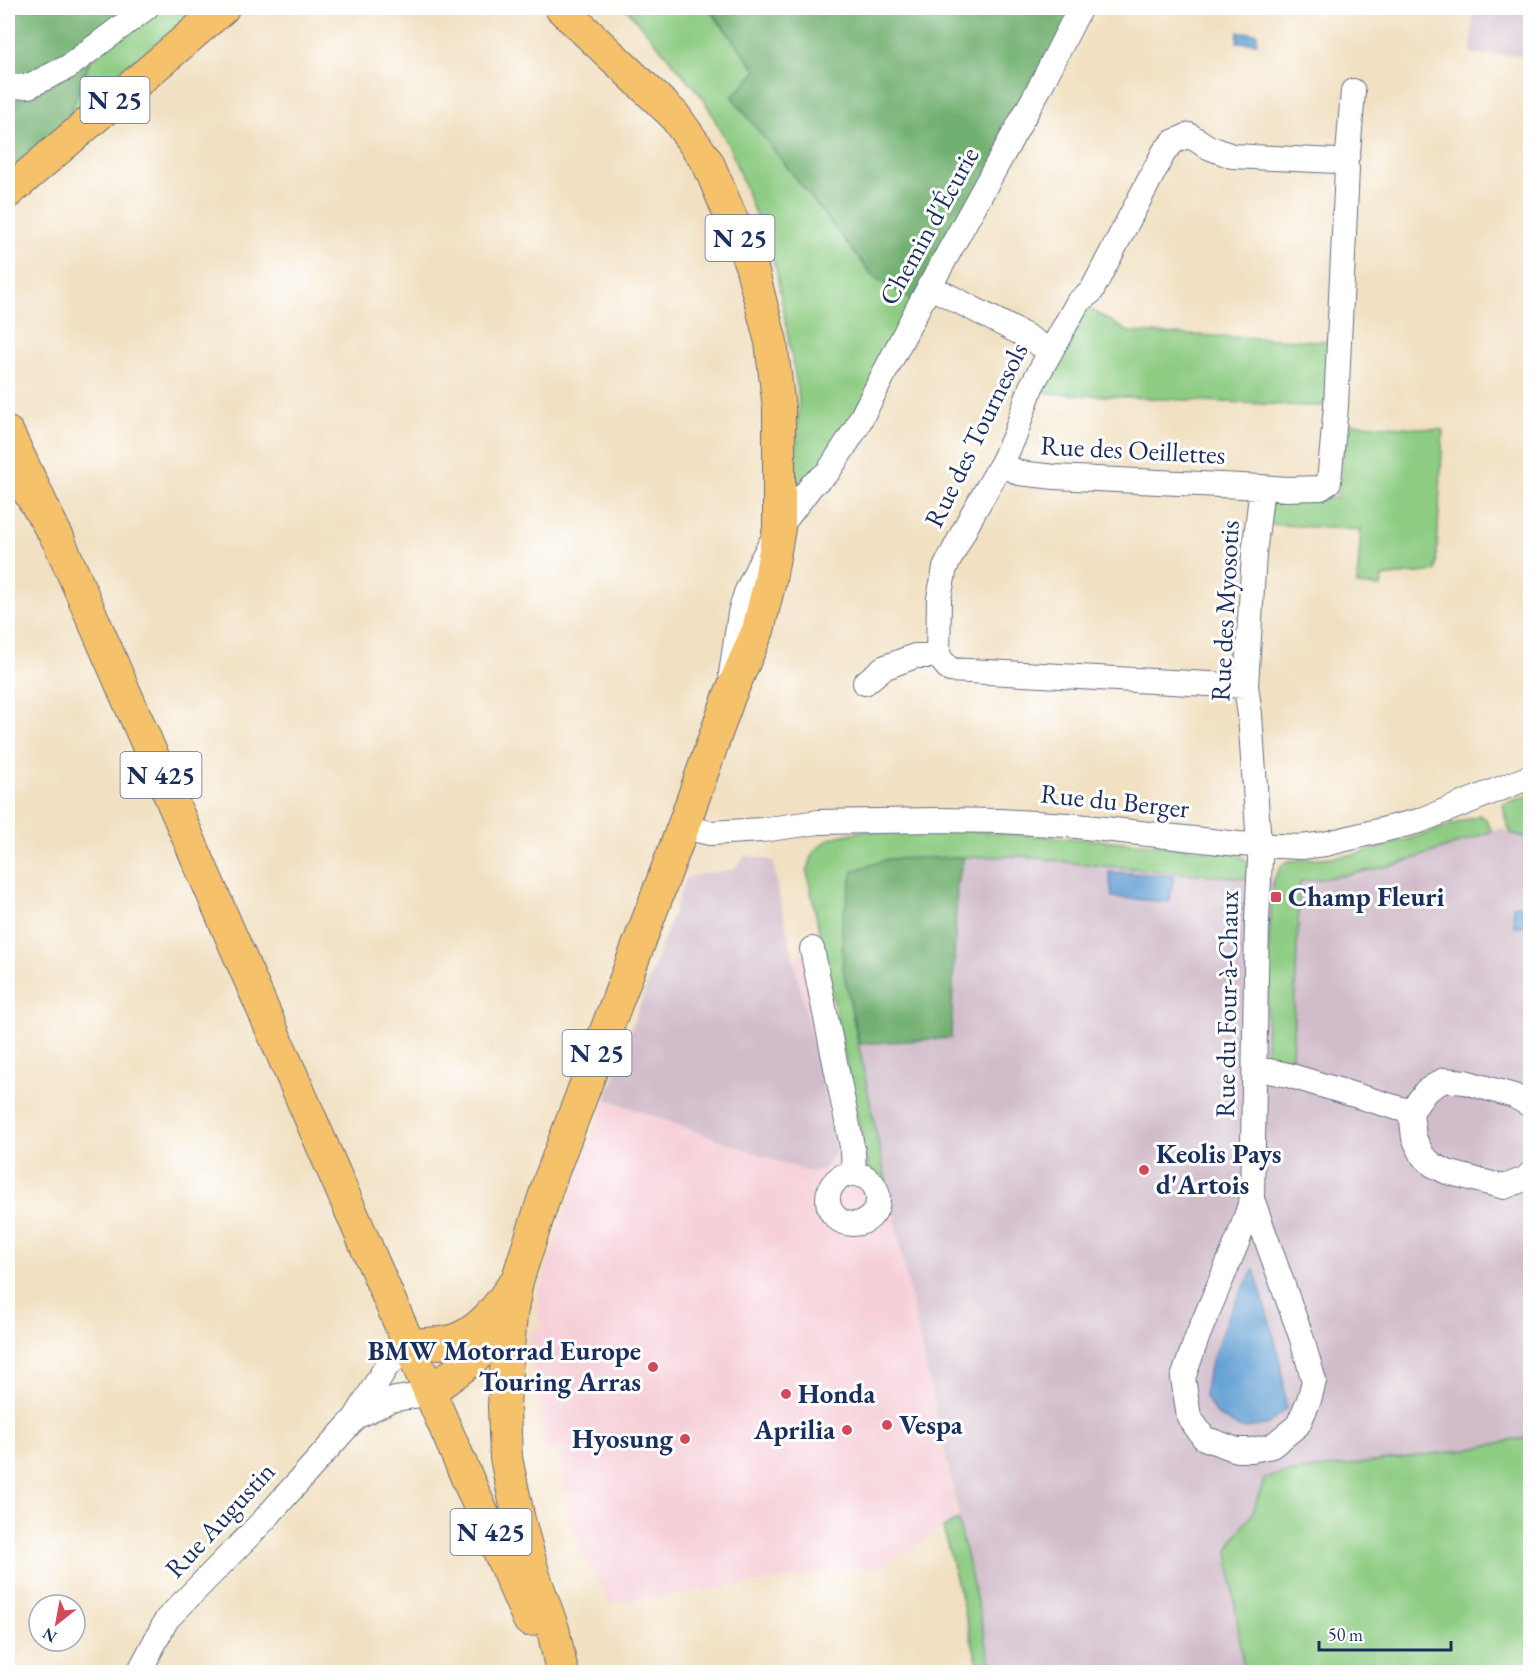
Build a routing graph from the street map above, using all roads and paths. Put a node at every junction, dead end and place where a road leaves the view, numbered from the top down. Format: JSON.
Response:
{"nodes":[{"id":1,"x":146,"y":8,"type":"edge"},
{"id":2,"x":223,"y":8,"type":"edge"},
{"id":3,"x":561,"y":8,"type":"edge"},
{"id":4,"x":1080,"y":8,"type":"edge"},
{"id":5,"x":8,"y":87,"type":"edge"},
{"id":6,"x":1353,"y":91,"type":"dead end"},
{"id":7,"x":1345,"y":167,"type":"junction"},
{"id":8,"x":8,"y":192,"type":"edge"},
{"id":9,"x":930,"y":286,"type":"junction"},
{"id":10,"x":1050,"y":351,"type":"junction"},
{"id":11,"x":8,"y":412,"type":"edge"},
{"id":12,"x":8,"y":433,"type":"edge"},
{"id":13,"x":8,"y":457,"type":"edge"},
{"id":14,"x":1002,"y":464,"type":"junction"},
{"id":15,"x":779,"y":474,"type":"junction"},
{"id":16,"x":820,"y":478,"type":"junction"},
{"id":17,"x":1263,"y":487,"type":"junction"},
{"id":18,"x":779,"y":528,"type":"junction"},
{"id":19,"x":58,"y":539,"type":"junction"},
{"id":20,"x":938,"y":656,"type":"junction"},
{"id":21,"x":865,"y":683,"type":"dead end"},
{"id":22,"x":1246,"y":686,"type":"junction"},
{"id":23,"x":1530,"y":777,"type":"edge"},
{"id":24,"x":683,"y":827,"type":"junction"},
{"id":25,"x":1258,"y":845,"type":"junction"},
{"id":26,"x":812,"y":949,"type":"dead end"},
{"id":27,"x":1255,"y":1070,"type":"junction"},
{"id":28,"x":1530,"y":1105,"type":"edge"},
{"id":29,"x":1411,"y":1112,"type":"junction"},
{"id":30,"x":854,"y":1174,"type":"dead end"},
{"id":31,"x":1530,"y":1174,"type":"edge"},
{"id":32,"x":1252,"y":1200,"type":"junction"},
{"id":33,"x":516,"y":1281,"type":"junction"},
{"id":34,"x":511,"y":1316,"type":"junction"},
{"id":35,"x":410,"y":1346,"type":"junction"},
{"id":36,"x":430,"y":1391,"type":"junction"},
{"id":37,"x":356,"y":1417,"type":"junction"},
{"id":38,"x":139,"y":1672,"type":"edge"},
{"id":39,"x":554,"y":1672,"type":"edge"},
{"id":40,"x":562,"y":1672,"type":"edge"}],
"edges":[{"from":1,"to":5,"type":"street"},
{"from":2,"to":8,"type":"main road","number":"N 25"},
{"from":3,"to":15,"type":"main road","number":"N 25"},
{"from":4,"to":9,"type":"street","name":"Chemin d'Écurie"},
{"from":6,"to":7,"type":"street","name":"Rue des Oeillettes"},
{"from":7,"to":10,"type":"street","name":"Rue des Tournesols"},
{"from":7,"to":17,"type":"street","name":"Rue des Oeillettes"},
{"from":9,"to":10,"type":"street"},
{"from":9,"to":16,"type":"street","name":"Chemin d'Écurie"},
{"from":10,"to":14,"type":"street","name":"Rue des Tournesols"},
{"from":11,"to":19,"type":"main road","number":"N 425"},
{"from":12,"to":19,"type":"main road","number":"N 425"},
{"from":13,"to":19,"type":"highway"},
{"from":14,"to":17,"type":"street","name":"Rue des Oeillettes"},
{"from":14,"to":20,"type":"street","name":"Rue des Tournesols"},
{"from":15,"to":16,"type":"street"},
{"from":15,"to":18,"type":"main road","number":"N 25"},
{"from":16,"to":18,"type":"street","name":"Chemin d'Écurie"},
{"from":17,"to":22,"type":"street","name":"Rue des Myosotis"},
{"from":18,"to":24,"type":"main road","number":"N 25"},
{"from":19,"to":35,"type":"main road","number":"N 425"},
{"from":20,"to":21,"type":"street"},
{"from":20,"to":22,"type":"street"},
{"from":22,"to":25,"type":"street","name":"Rue des Myosotis"},
{"from":23,"to":25,"type":"street","name":"Rue du Berger"},
{"from":24,"to":25,"type":"street","name":"Rue du Berger"},
{"from":24,"to":33,"type":"main road","number":"N 25"},
{"from":25,"to":27,"type":"street","name":"Rue du Four-à-Chaux"},
{"from":26,"to":30,"type":"street"},
{"from":27,"to":29,"type":"street"},
{"from":27,"to":32,"type":"street","name":"Rue du Four-à-Chaux"},
{"from":28,"to":29,"type":"street"},
{"from":29,"to":31,"type":"street"},
{"from":32,"to":32,"type":"street","name":"Rue du Four-à-Chaux"},
{"from":33,"to":34,"type":"main road","number":"N 25"},
{"from":33,"to":35,"type":"main road","number":"N 25"},
{"from":34,"to":36,"type":"main road"},
{"from":34,"to":40,"type":"main road","number":"N 25"},
{"from":35,"to":36,"type":"main road","number":"N 425"},
{"from":35,"to":37,"type":"street"},
{"from":36,"to":37,"type":"street"},
{"from":36,"to":39,"type":"main road","number":"N 425"},
{"from":37,"to":38,"type":"street","name":"Rue Augustin"}]}
